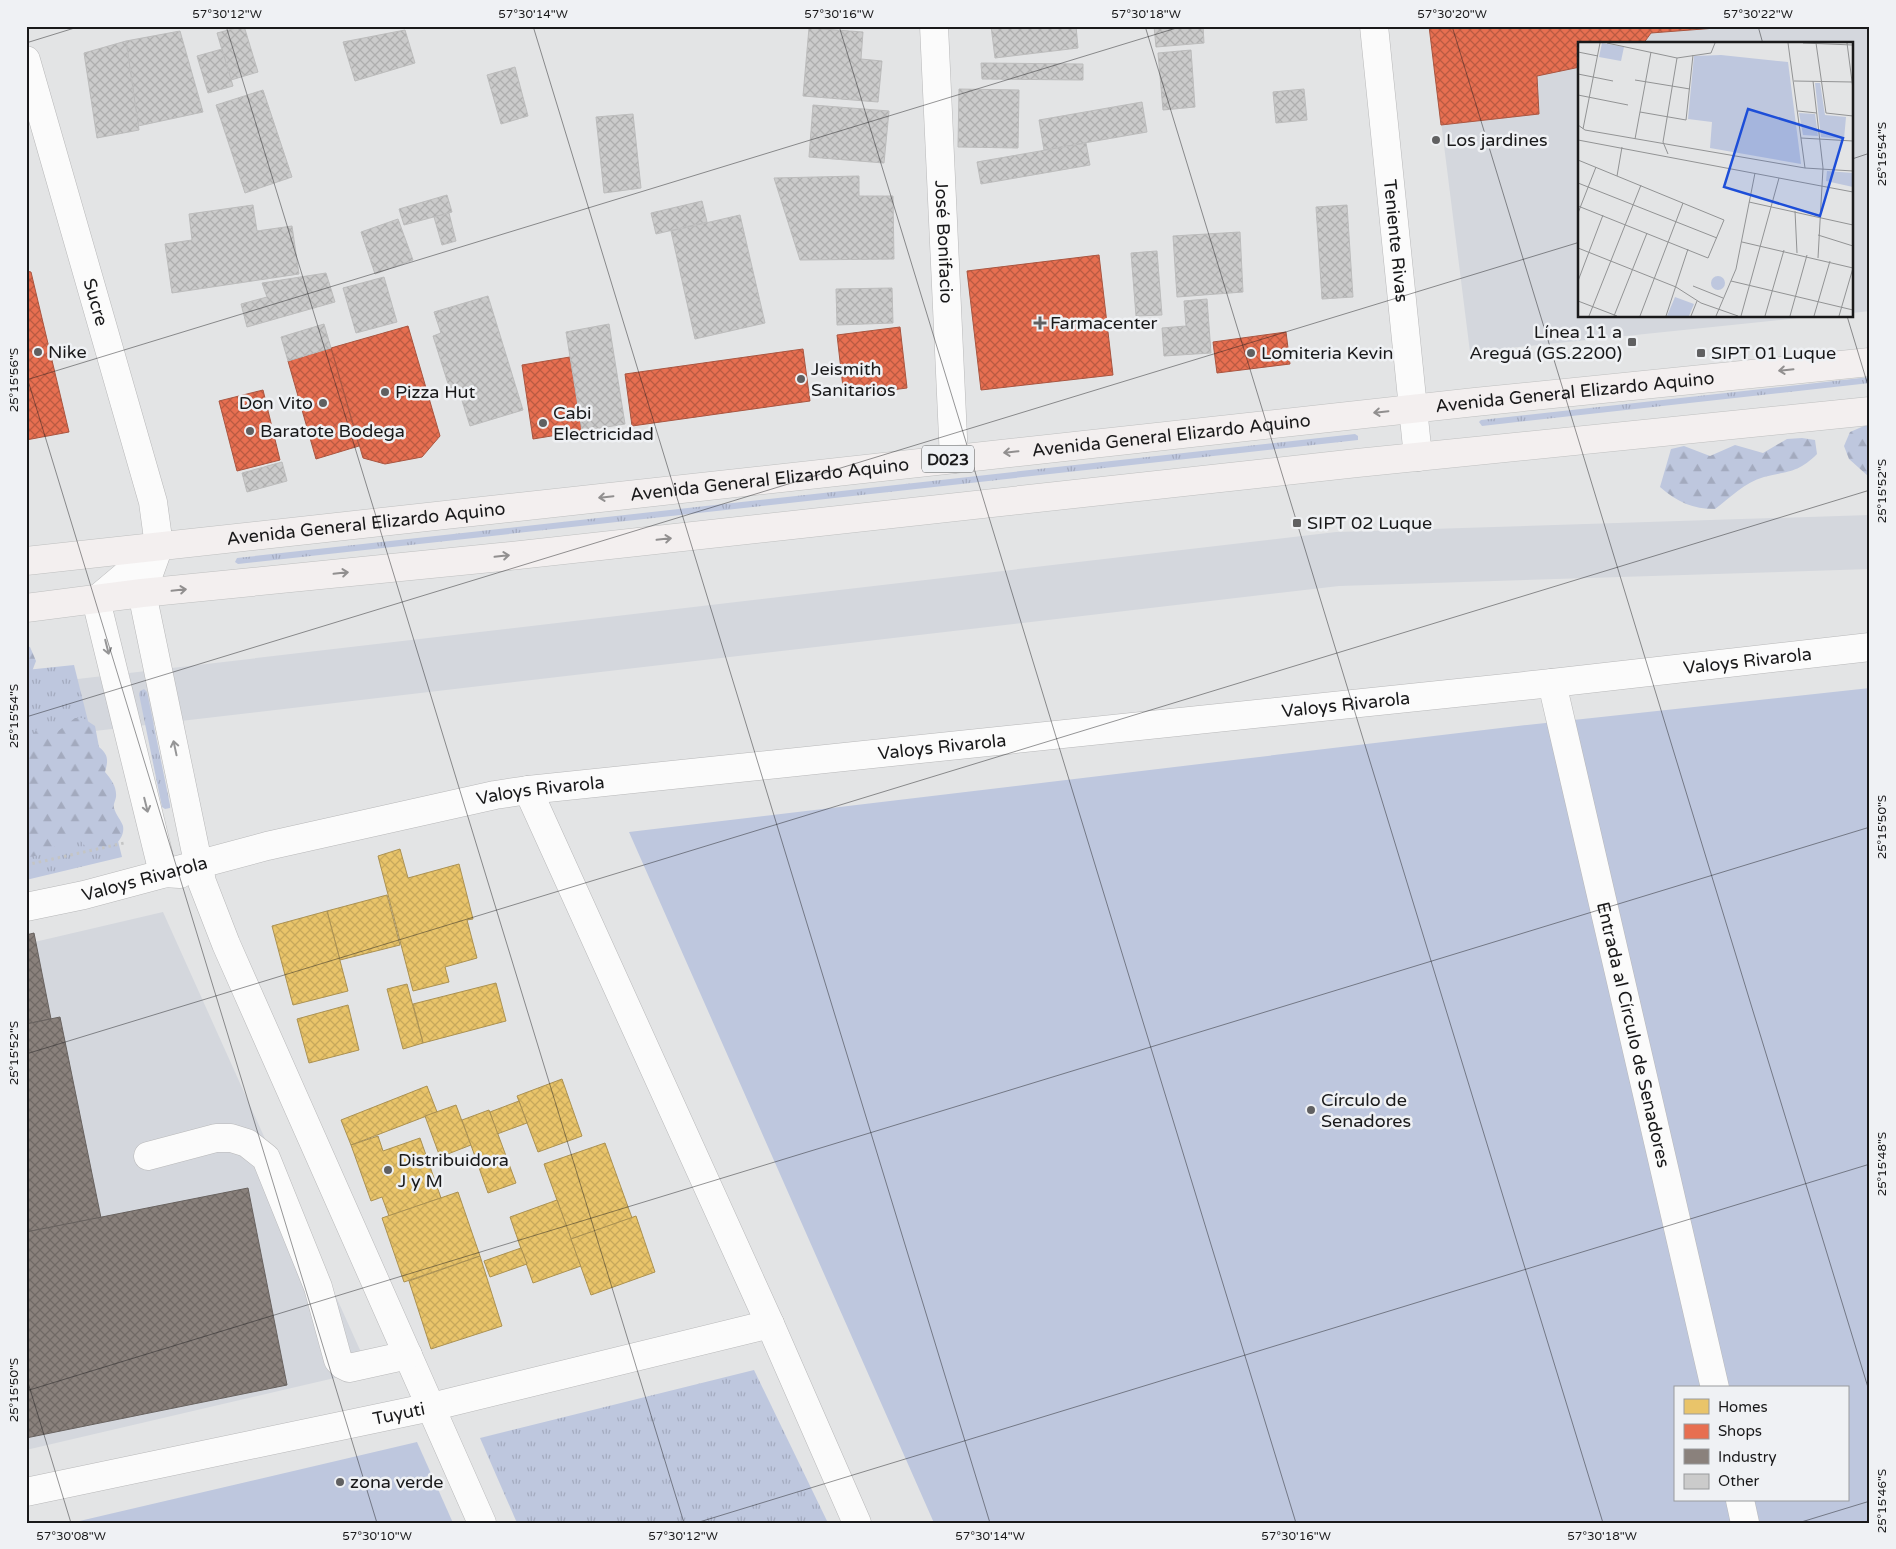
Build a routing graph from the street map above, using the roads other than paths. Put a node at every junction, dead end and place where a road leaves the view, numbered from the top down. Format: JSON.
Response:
{"nodes":[{"id":1,"x":934,"y":26,"type":"edge"},
{"id":2,"x":1374,"y":26,"type":"edge"},
{"id":3,"x":26,"y":60,"type":"edge"},
{"id":4,"x":1870,"y":362,"type":"edge"},
{"id":5,"x":1413,"y":409,"type":"junction"},
{"id":6,"x":1870,"y":411,"type":"edge"},
{"id":7,"x":1418,"y":457,"type":"junction"},
{"id":8,"x":954,"y":459,"type":"junction"},
{"id":9,"x":160,"y":546,"type":"junction"},
{"id":10,"x":26,"y":561,"type":"edge"},
{"id":11,"x":142,"y":593,"type":"junction"},
{"id":12,"x":96,"y":600,"type":"junction"},
{"id":13,"x":26,"y":608,"type":"edge"},
{"id":14,"x":1870,"y":647,"type":"edge"},
{"id":15,"x":1552,"y":683,"type":"junction"},
{"id":16,"x":528,"y":790,"type":"junction"},
{"id":17,"x":163,"y":873,"type":"junction"},
{"id":18,"x":201,"y":873,"type":"junction"},
{"id":19,"x":26,"y":907,"type":"edge"},
{"id":20,"x":148,"y":1156,"type":"dead end"},
{"id":21,"x":770,"y":1324,"type":"junction"},
{"id":22,"x":408,"y":1355,"type":"junction"},
{"id":23,"x":1715,"y":1386,"type":"edge"},
{"id":24,"x":431,"y":1407,"type":"junction"},
{"id":25,"x":26,"y":1492,"type":"edge"},
{"id":26,"x":1740,"y":1502,"type":"edge"},
{"id":27,"x":482,"y":1523,"type":"edge"},
{"id":28,"x":857,"y":1523,"type":"edge"},
{"id":29,"x":1745,"y":1523,"type":"edge"}],
"edges":[{"from":1,"to":8,"type":"street","name":"José Bonifacio"},
{"from":2,"to":5,"type":"street","name":"Teniente Rivas"},
{"from":3,"to":9,"type":"street","name":"Sucre"},
{"from":4,"to":5,"type":"main road","name":"Avenida General Elizardo Aquino","number":"D023","one_way":true},
{"from":5,"to":7,"type":"street","name":"Teniente Rivas"},
{"from":5,"to":8,"type":"main road","name":"Avenida General Elizardo Aquino","number":"D023","one_way":true},
{"from":6,"to":7,"type":"main road"},
{"from":11,"to":7,"type":"main road","one_way":true},
{"from":8,"to":9,"type":"main road","name":"Avenida General Elizardo Aquino","number":"D023","one_way":true},
{"from":9,"to":10,"type":"main road","name":"Avenida General Elizardo Aquino","number":"D023"},
{"from":9,"to":11,"type":"street"},
{"from":9,"to":12,"type":"street"},
{"from":11,"to":12,"type":"main road"},
{"from":18,"to":11,"type":"street","one_way":true},
{"from":12,"to":13,"type":"main road"},
{"from":12,"to":17,"type":"street","one_way":true},
{"from":14,"to":15,"type":"street","name":"Valoys Rivarola"},
{"from":15,"to":16,"type":"street","name":"Valoys Rivarola"},
{"from":15,"to":23,"type":"street","name":"Entrada al Círculo de Senadores"},
{"from":16,"to":18,"type":"street","name":"Valoys Rivarola"},
{"from":16,"to":21,"type":"street"},
{"from":17,"to":18,"type":"street","name":"Valoys Rivarola"},
{"from":17,"to":19,"type":"street","name":"Valoys Rivarola"},
{"from":18,"to":22,"type":"street"},
{"from":20,"to":22,"type":"street"},
{"from":21,"to":24,"type":"street","name":"Tuyuti"},
{"from":21,"to":28,"type":"street"},
{"from":22,"to":24,"type":"street"},
{"from":24,"to":25,"type":"street","name":"Tuyuti"},
{"from":24,"to":27,"type":"street"},
{"from":26,"to":29,"type":"street"}]}
